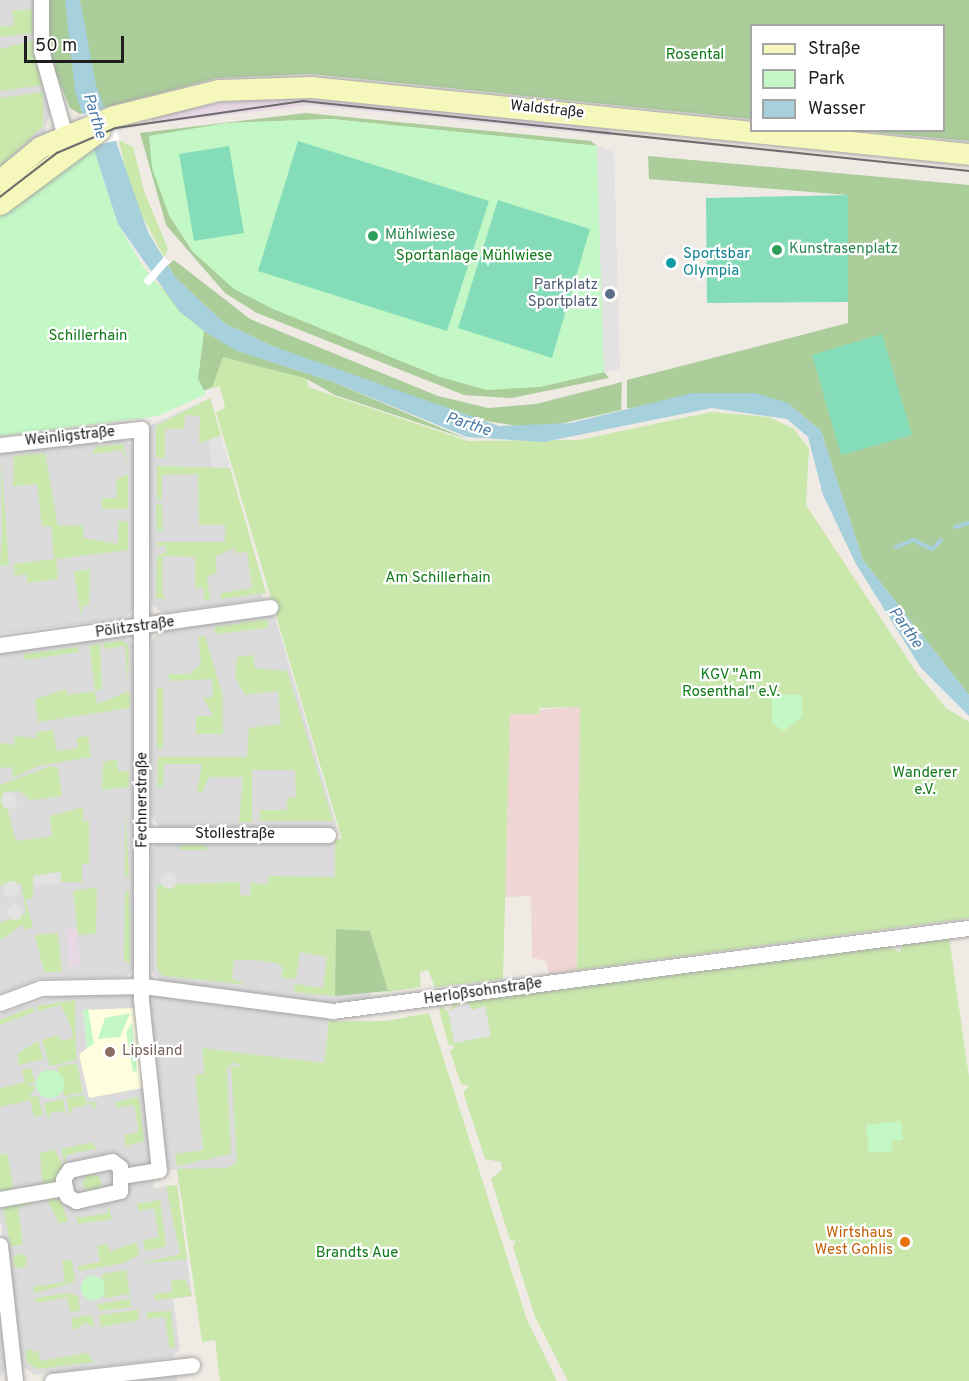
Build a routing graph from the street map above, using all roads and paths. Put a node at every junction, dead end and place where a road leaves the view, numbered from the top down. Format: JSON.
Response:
{"nodes":[{"id":1,"x":41,"y":0,"type":"edge"},
{"id":2,"x":78,"y":132,"type":"junction"},
{"id":3,"x":750,"y":132,"type":"edge"},
{"id":4,"x":753,"y":132,"type":"edge"},
{"id":5,"x":969,"y":154,"type":"edge"},
{"id":6,"x":0,"y":180,"type":"edge"},
{"id":7,"x":0,"y":204,"type":"edge"},
{"id":8,"x":141,"y":429,"type":"joint"},
{"id":9,"x":0,"y":445,"type":"edge"},
{"id":10,"x":270,"y":607,"type":"dead end"},
{"id":11,"x":143,"y":627,"type":"junction"},
{"id":12,"x":0,"y":645,"type":"edge"},
{"id":13,"x":143,"y":835,"type":"junction"},
{"id":14,"x":328,"y":835,"type":"dead end"},
{"id":15,"x":968,"y":928,"type":"edge"},
{"id":16,"x":143,"y":986,"type":"junction"},
{"id":17,"x":0,"y":1003,"type":"edge"},
{"id":18,"x":122,"y":1176,"type":"junction"},
{"id":19,"x":63,"y":1188,"type":"junction"},
{"id":20,"x":0,"y":1199,"type":"edge"},
{"id":21,"x":0,"y":1245,"type":"edge"},
{"id":22,"x":192,"y":1365,"type":"dead end"},
{"id":23,"x":15,"y":1381,"type":"edge"},
{"id":24,"x":52,"y":1381,"type":"edge"}],
"edges":[{"from":1,"to":2,"type":"street"},
{"from":2,"to":3,"type":"main road","name":"Waldstraße"},
{"from":2,"to":6,"type":"main road"},
{"from":2,"to":7,"type":"main road"},
{"from":4,"to":5,"type":"main road","name":"Waldstraße"},
{"from":8,"to":9,"type":"street","name":"Weinligstraße"},
{"from":8,"to":11,"type":"street","name":"Fechnerstraße"},
{"from":10,"to":11,"type":"street","name":"Pölitzstraße"},
{"from":11,"to":12,"type":"street","name":"Pölitzstraße"},
{"from":11,"to":13,"type":"street","name":"Fechnerstraße"},
{"from":13,"to":14,"type":"street","name":"Stollestraße"},
{"from":13,"to":16,"type":"street","name":"Fechnerstraße"},
{"from":15,"to":16,"type":"street","name":"Herloßsohnstraße"},
{"from":16,"to":17,"type":"street","name":"Herloßsohnstraße"},
{"from":16,"to":18,"type":"street","name":"Fechnerstraße"},
{"from":18,"to":19,"type":"street"},
{"from":18,"to":19,"type":"street"},
{"from":19,"to":20,"type":"street"},
{"from":21,"to":23,"type":"street"},
{"from":22,"to":24,"type":"street"}]}
